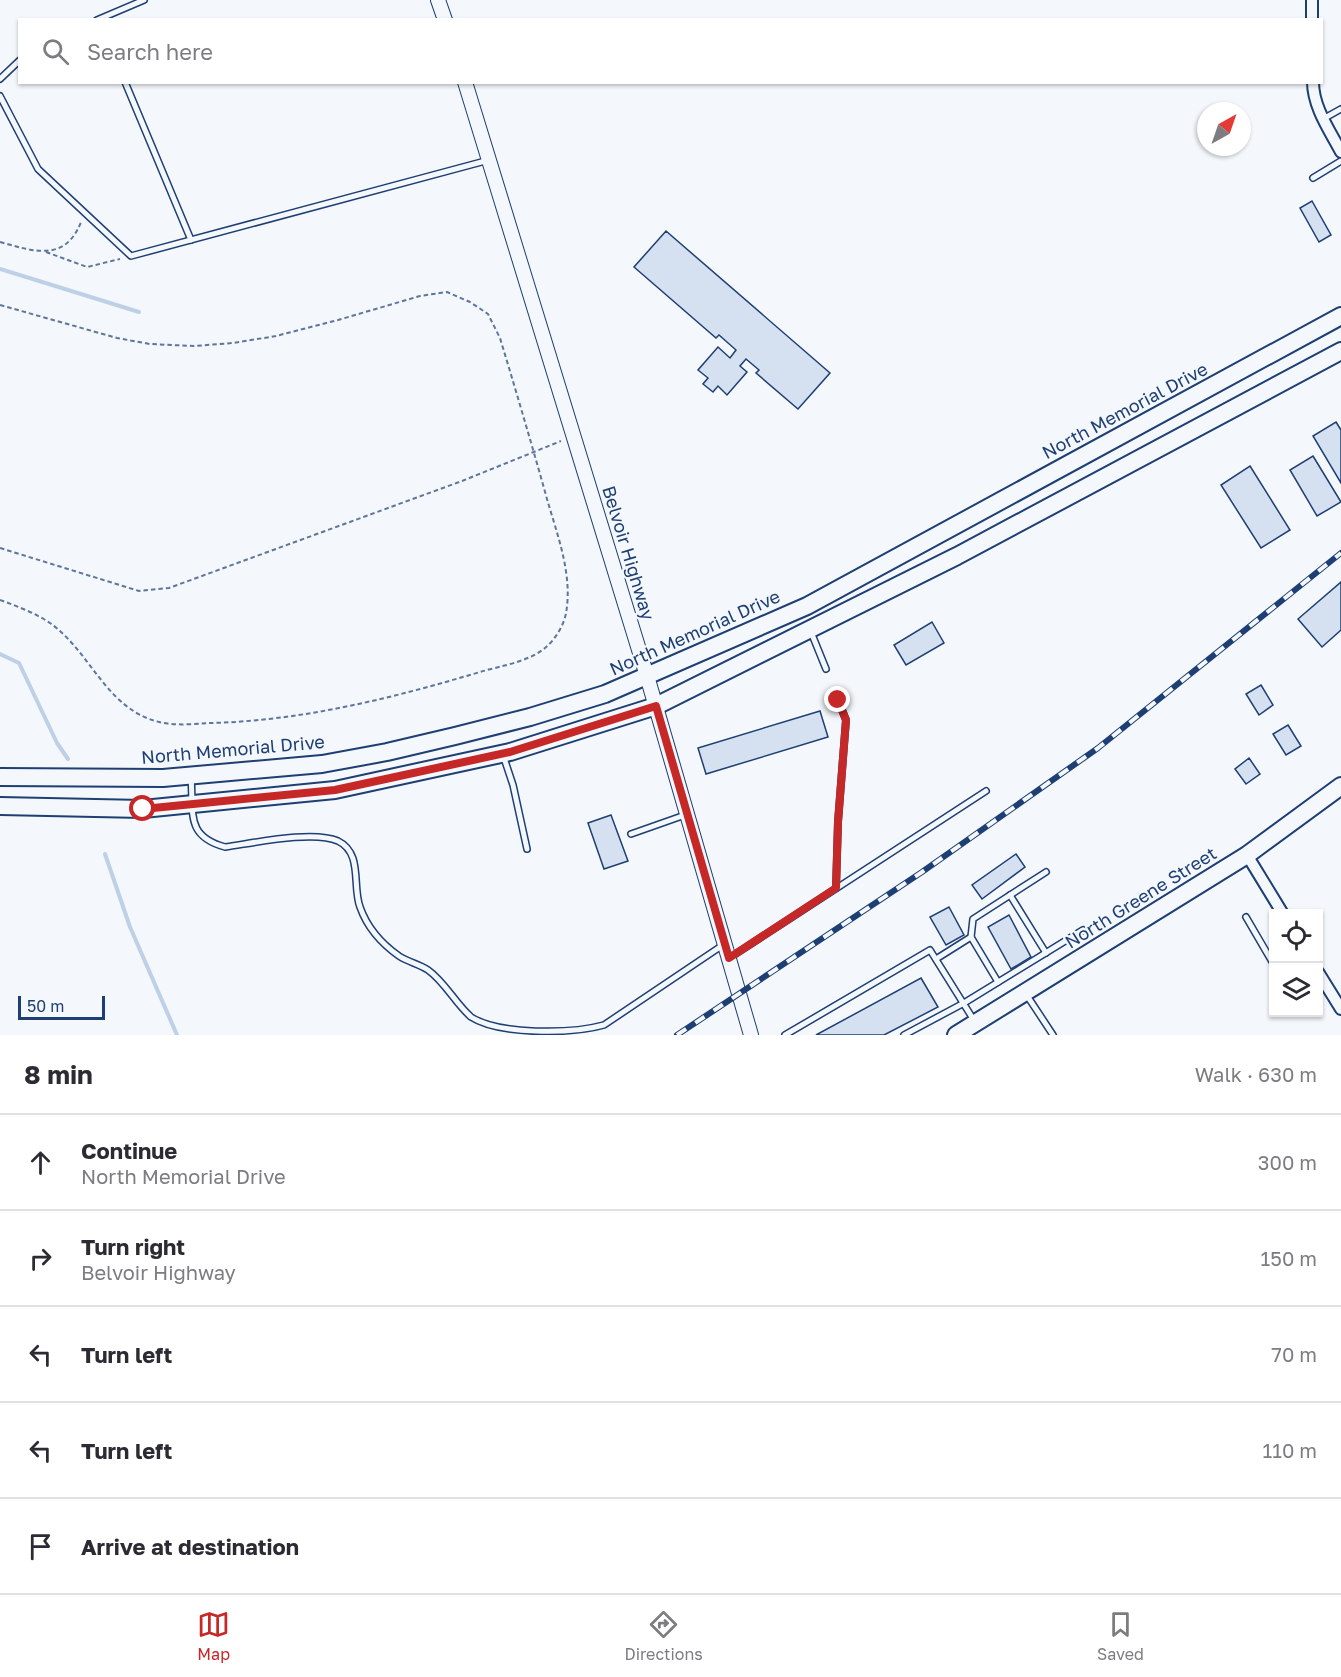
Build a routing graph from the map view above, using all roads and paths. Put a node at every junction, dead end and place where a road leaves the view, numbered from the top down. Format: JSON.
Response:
{"nodes":[{"id":1,"x":144,"y":0,"type":"edge"},
{"id":2,"x":438,"y":0,"type":"edge"},
{"id":3,"x":1312,"y":0,"type":"edge"},
{"id":4,"x":100,"y":18,"type":"edge"},
{"id":5,"x":443,"y":18,"type":"edge"},
{"id":6,"x":1312,"y":18,"type":"edge"},
{"id":7,"x":18,"y":62,"type":"edge"},
{"id":8,"x":0,"y":79,"type":"edge"},
{"id":9,"x":126,"y":84,"type":"edge"},
{"id":10,"x":466,"y":84,"type":"edge"},
{"id":11,"x":1313,"y":84,"type":"edge"},
{"id":12,"x":0,"y":96,"type":"edge"},
{"id":13,"x":1341,"y":109,"type":"edge"},
{"id":14,"x":1323,"y":119,"type":"junction"},
{"id":15,"x":1341,"y":152,"type":"edge"},
{"id":16,"x":490,"y":159,"type":"junction"},
{"id":17,"x":1341,"y":161,"type":"edge"},
{"id":18,"x":1313,"y":178,"type":"dead end"},
{"id":19,"x":82,"y":210,"type":"junction"},
{"id":20,"x":191,"y":240,"type":"junction"},
{"id":21,"x":0,"y":242,"type":"edge"},
{"id":22,"x":46,"y":252,"type":"junction"},
{"id":23,"x":131,"y":256,"type":"junction"},
{"id":24,"x":0,"y":305,"type":"edge"},
{"id":25,"x":1341,"y":316,"type":"edge"},
{"id":26,"x":1341,"y":351,"type":"edge"},
{"id":27,"x":573,"y":436,"type":"junction"},
{"id":28,"x":534,"y":452,"type":"junction"},
{"id":29,"x":0,"y":548,"type":"edge"},
{"id":30,"x":0,"y":600,"type":"edge"},
{"id":31,"x":811,"y":630,"type":"junction"},
{"id":32,"x":826,"y":669,"type":"dead end"},
{"id":33,"x":647,"y":676,"type":"junction"},
{"id":34,"x":838,"y":700,"type":"dead end"},
{"id":35,"x":656,"y":706,"type":"junction"},
{"id":36,"x":503,"y":754,"type":"junction"},
{"id":37,"x":191,"y":776,"type":"junction"},
{"id":38,"x":0,"y":777,"type":"edge"},
{"id":39,"x":1341,"y":786,"type":"edge"},
{"id":40,"x":986,"y":791,"type":"dead end"},
{"id":41,"x":193,"y":805,"type":"junction"},
{"id":42,"x":0,"y":806,"type":"edge"},
{"id":43,"x":687,"y":814,"type":"junction"},
{"id":44,"x":631,"y":834,"type":"dead end"},
{"id":45,"x":527,"y":849,"type":"dead end"},
{"id":46,"x":1247,"y":855,"type":"junction"},
{"id":47,"x":1046,"y":872,"type":"dead end"},
{"id":48,"x":836,"y":888,"type":"junction"},
{"id":49,"x":1010,"y":895,"type":"junction"},
{"id":50,"x":1280,"y":909,"type":"edge"},
{"id":51,"x":1246,"y":917,"type":"dead end"},
{"id":52,"x":1083,"y":930,"type":"dead end"},
{"id":53,"x":971,"y":937,"type":"junction"},
{"id":54,"x":725,"y":944,"type":"junction"},
{"id":55,"x":1046,"y":952,"type":"junction"},
{"id":56,"x":1269,"y":955,"type":"edge"},
{"id":57,"x":729,"y":958,"type":"junction"},
{"id":58,"x":936,"y":959,"type":"junction"},
{"id":59,"x":1323,"y":980,"type":"edge"},
{"id":60,"x":998,"y":982,"type":"junction"},
{"id":61,"x":1025,"y":993,"type":"junction"},
{"id":62,"x":964,"y":1003,"type":"junction"},
{"id":63,"x":1341,"y":1009,"type":"edge"},
{"id":64,"x":976,"y":1023,"type":"junction"},
{"id":65,"x":751,"y":1035,"type":"edge"},
{"id":66,"x":787,"y":1035,"type":"edge"},
{"id":67,"x":904,"y":1035,"type":"edge"},
{"id":68,"x":956,"y":1035,"type":"edge"},
{"id":69,"x":1053,"y":1035,"type":"edge"}],
"edges":[{"from":1,"to":4,"type":"lane"},
{"from":2,"to":5,"type":"street"},
{"from":3,"to":6,"type":"street"},
{"from":7,"to":8,"type":"lane"},
{"from":9,"to":20,"type":"lane"},
{"from":10,"to":16,"type":"street","name":"Belvoir Highway"},
{"from":11,"to":14,"type":"street"},
{"from":12,"to":19,"type":"lane"},
{"from":13,"to":14,"type":"lane"},
{"from":14,"to":15,"type":"street"},
{"from":16,"to":20,"type":"lane"},
{"from":16,"to":27,"type":"street","name":"Belvoir Highway"},
{"from":17,"to":18,"type":"lane"},
{"from":19,"to":22,"type":"path"},
{"from":19,"to":23,"type":"lane"},
{"from":20,"to":23,"type":"lane"},
{"from":21,"to":22,"type":"path"},
{"from":22,"to":23,"type":"path"},
{"from":24,"to":28,"type":"path"},
{"from":25,"to":33,"type":"main road","name":"North Memorial Drive"},
{"from":26,"to":31,"type":"main road"},
{"from":27,"to":28,"type":"path"},
{"from":27,"to":33,"type":"street","name":"Belvoir Highway"},
{"from":28,"to":29,"type":"path"},
{"from":28,"to":30,"type":"path"},
{"from":31,"to":32,"type":"lane"},
{"from":31,"to":35,"type":"main road"},
{"from":33,"to":35,"type":"street","name":"Belvoir Highway"},
{"from":33,"to":37,"type":"main road","name":"North Memorial Drive"},
{"from":34,"to":48,"type":"lane"},
{"from":35,"to":36,"type":"main road"},
{"from":35,"to":43,"type":"street","name":"Belvoir Highway"},
{"from":36,"to":41,"type":"main road"},
{"from":36,"to":45,"type":"lane"},
{"from":37,"to":38,"type":"main road","name":"North Memorial Drive"},
{"from":37,"to":41,"type":"lane"},
{"from":39,"to":46,"type":"main road","name":"North Greene Street"},
{"from":40,"to":48,"type":"lane"},
{"from":41,"to":42,"type":"main road"},
{"from":41,"to":54,"type":"lane"},
{"from":43,"to":44,"type":"lane"},
{"from":43,"to":54,"type":"street","name":"Belvoir Highway"},
{"from":46,"to":50,"type":"street"},
{"from":46,"to":61,"type":"main road","name":"North Greene Street"},
{"from":47,"to":49,"type":"lane"},
{"from":48,"to":57,"type":"lane"},
{"from":49,"to":53,"type":"lane"},
{"from":49,"to":55,"type":"lane"},
{"from":51,"to":56,"type":"lane"},
{"from":52,"to":55,"type":"lane"},
{"from":53,"to":58,"type":"lane"},
{"from":53,"to":60,"type":"lane"},
{"from":54,"to":57,"type":"street","name":"Belvoir Highway"},
{"from":55,"to":60,"type":"lane"},
{"from":57,"to":65,"type":"street","name":"Belvoir Highway"},
{"from":58,"to":62,"type":"lane"},
{"from":58,"to":66,"type":"lane"},
{"from":59,"to":63,"type":"street"},
{"from":60,"to":62,"type":"lane"},
{"from":61,"to":64,"type":"main road","name":"North Greene Street"},
{"from":61,"to":69,"type":"lane"},
{"from":62,"to":64,"type":"lane"},
{"from":62,"to":67,"type":"lane"},
{"from":64,"to":68,"type":"main road","name":"North Greene Street"}]}
